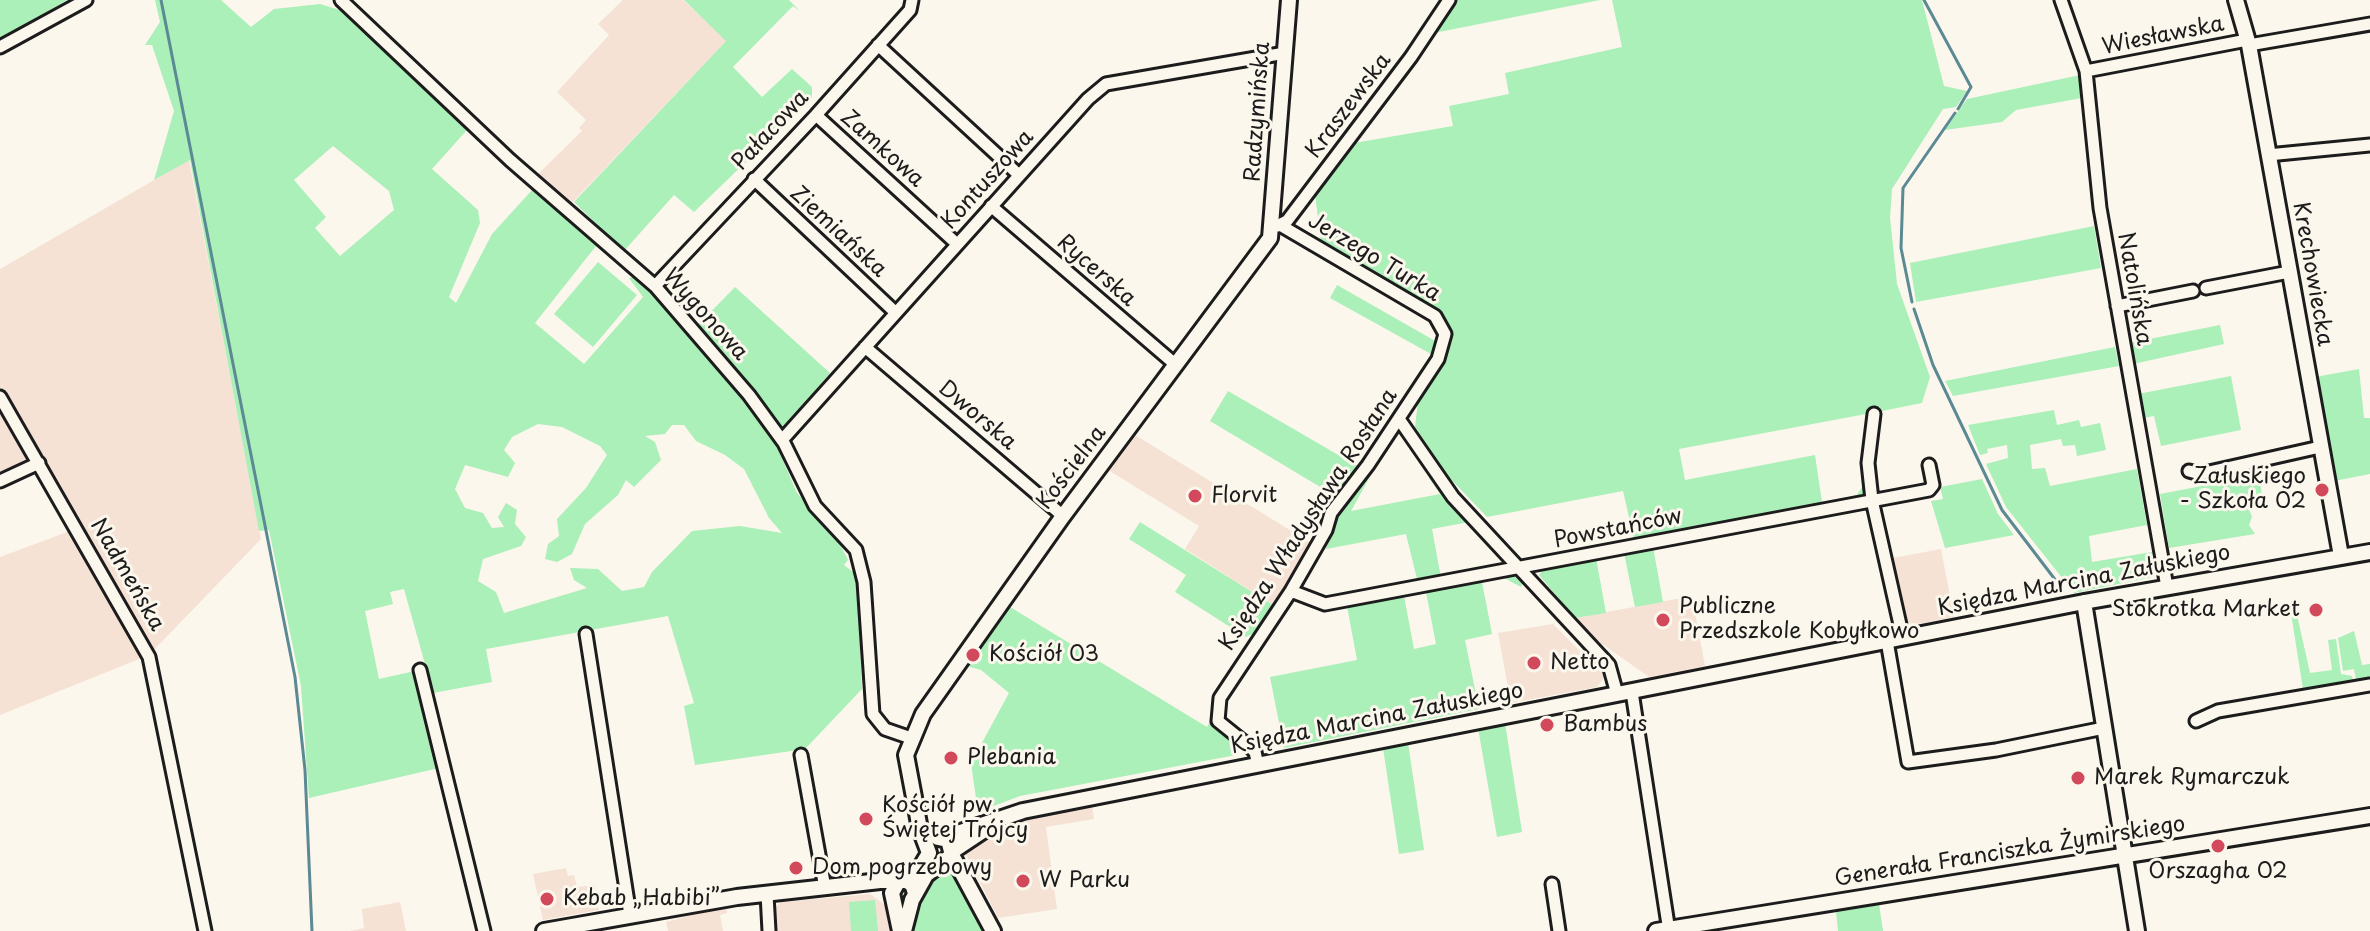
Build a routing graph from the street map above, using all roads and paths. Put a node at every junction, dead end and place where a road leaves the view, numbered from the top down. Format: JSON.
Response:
{"nodes":[{"id":1,"x":86,"y":0,"type":"edge"},
{"id":2,"x":341,"y":0,"type":"edge"},
{"id":3,"x":912,"y":0,"type":"edge"},
{"id":4,"x":1289,"y":0,"type":"edge"},
{"id":5,"x":1449,"y":0,"type":"edge"},
{"id":6,"x":2061,"y":0,"type":"edge"},
{"id":7,"x":2236,"y":0,"type":"edge"},
{"id":8,"x":2370,"y":24,"type":"edge"},
{"id":9,"x":2248,"y":42,"type":"junction"},
{"id":10,"x":878,"y":45,"type":"junction"},
{"id":11,"x":0,"y":47,"type":"edge"},
{"id":12,"x":1285,"y":53,"type":"junction"},
{"id":13,"x":2086,"y":71,"type":"junction"},
{"id":14,"x":816,"y":115,"type":"junction"},
{"id":15,"x":2370,"y":145,"type":"edge"},
{"id":16,"x":2268,"y":155,"type":"junction"},
{"id":17,"x":1019,"y":175,"type":"junction"},
{"id":18,"x":754,"y":179,"type":"junction"},
{"id":19,"x":991,"y":206,"type":"junction"},
{"id":20,"x":1276,"y":226,"type":"junction"},
{"id":21,"x":957,"y":244,"type":"junction"},
{"id":22,"x":2289,"y":272,"type":"junction"},
{"id":23,"x":655,"y":286,"type":"junction"},
{"id":24,"x":2206,"y":288,"type":"dead end"},
{"id":25,"x":2193,"y":291,"type":"dead end"},
{"id":26,"x":2117,"y":306,"type":"junction"},
{"id":27,"x":896,"y":313,"type":"junction"},
{"id":28,"x":1444,"y":329,"type":"joint"},
{"id":29,"x":865,"y":347,"type":"junction"},
{"id":30,"x":1176,"y":365,"type":"junction"},
{"id":31,"x":0,"y":397,"type":"edge"},
{"id":32,"x":1874,"y":414,"type":"dead end"},
{"id":33,"x":1399,"y":419,"type":"junction"},
{"id":34,"x":782,"y":440,"type":"junction"},
{"id":35,"x":2320,"y":447,"type":"junction"},
{"id":36,"x":39,"y":463,"type":"junction"},
{"id":37,"x":1929,"y":465,"type":"dead end"},
{"id":38,"x":2189,"y":471,"type":"dead end"},
{"id":39,"x":0,"y":481,"type":"edge"},
{"id":40,"x":1872,"y":500,"type":"junction"},
{"id":41,"x":1063,"y":516,"type":"junction"},
{"id":42,"x":2370,"y":552,"type":"edge"},
{"id":43,"x":2341,"y":556,"type":"junction"},
{"id":44,"x":1521,"y":568,"type":"junction"},
{"id":45,"x":2167,"y":587,"type":"junction"},
{"id":46,"x":1291,"y":591,"type":"junction"},
{"id":47,"x":2084,"y":602,"type":"junction"},
{"id":48,"x":586,"y":634,"type":"dead end"},
{"id":49,"x":1903,"y":638,"type":"junction"},
{"id":50,"x":1887,"y":641,"type":"junction"},
{"id":51,"x":420,"y":670,"type":"dead end"},
{"id":52,"x":2370,"y":685,"type":"edge"},
{"id":53,"x":1625,"y":693,"type":"junction"},
{"id":54,"x":2196,"y":721,"type":"dead end"},
{"id":55,"x":2104,"y":728,"type":"junction"},
{"id":56,"x":905,"y":737,"type":"junction"},
{"id":57,"x":801,"y":755,"type":"dead end"},
{"id":58,"x":1258,"y":765,"type":"junction"},
{"id":59,"x":1007,"y":815,"type":"junction"},
{"id":60,"x":2370,"y":816,"type":"edge"},
{"id":61,"x":941,"y":838,"type":"junction"},
{"id":62,"x":941,"y":855,"type":"junction"},
{"id":63,"x":2125,"y":856,"type":"junction"},
{"id":64,"x":1552,"y":884,"type":"dead end"},
{"id":65,"x":825,"y":888,"type":"junction"},
{"id":66,"x":903,"y":892,"type":"junction"},
{"id":67,"x":767,"y":894,"type":"junction"},
{"id":68,"x":630,"y":915,"type":"junction"},
{"id":69,"x":1665,"y":930,"type":"edge"},
{"id":70,"x":205,"y":931,"type":"edge"},
{"id":71,"x":484,"y":931,"type":"edge"},
{"id":72,"x":544,"y":931,"type":"edge"},
{"id":73,"x":769,"y":931,"type":"edge"},
{"id":74,"x":902,"y":931,"type":"edge"},
{"id":75,"x":993,"y":931,"type":"edge"},
{"id":76,"x":1559,"y":931,"type":"edge"},
{"id":77,"x":2137,"y":931,"type":"edge"}],
"edges":[{"from":1,"to":11,"type":"street"},
{"from":2,"to":23,"type":"street","name":"Wygonowa"},
{"from":3,"to":10,"type":"street","name":"Pałacowa"},
{"from":4,"to":12,"type":"street","name":"Radzymińska"},
{"from":5,"to":20,"type":"street","name":"Kraszewska"},
{"from":6,"to":13,"type":"street","name":"Natolińska"},
{"from":7,"to":9,"type":"street","name":"Krechowiecka"},
{"from":8,"to":9,"type":"street","name":"Wiesławska"},
{"from":9,"to":13,"type":"street","name":"Wiesławska"},
{"from":9,"to":16,"type":"street","name":"Krechowiecka"},
{"from":10,"to":14,"type":"street","name":"Pałacowa"},
{"from":10,"to":17,"type":"street"},
{"from":12,"to":17,"type":"street","name":"Kontuszowa"},
{"from":12,"to":20,"type":"street","name":"Radzymińska"},
{"from":13,"to":26,"type":"street","name":"Natolińska"},
{"from":14,"to":18,"type":"street","name":"Pałacowa"},
{"from":14,"to":21,"type":"street","name":"Zamkowa"},
{"from":15,"to":16,"type":"street"},
{"from":16,"to":22,"type":"street","name":"Krechowiecka"},
{"from":17,"to":19,"type":"street","name":"Kontuszowa"},
{"from":18,"to":23,"type":"street","name":"Pałacowa"},
{"from":18,"to":27,"type":"street","name":"Ziemiańska"},
{"from":19,"to":21,"type":"street","name":"Kontuszowa"},
{"from":19,"to":30,"type":"street","name":"Rycerska"},
{"from":20,"to":28,"type":"street","name":"Jerzego Turka"},
{"from":20,"to":30,"type":"street","name":"Kościelna"},
{"from":21,"to":27,"type":"street","name":"Kontuszowa"},
{"from":22,"to":24,"type":"street"},
{"from":22,"to":35,"type":"street","name":"Krechowiecka"},
{"from":23,"to":34,"type":"street","name":"Wygonowa"},
{"from":25,"to":26,"type":"street"},
{"from":26,"to":45,"type":"street","name":"Natolińska"},
{"from":27,"to":29,"type":"street","name":"Kontuszowa"},
{"from":28,"to":33,"type":"street","name":"Księdza Władysława Rosłana"},
{"from":29,"to":34,"type":"street","name":"Kontuszowa"},
{"from":29,"to":41,"type":"street","name":"Dworska"},
{"from":30,"to":41,"type":"street","name":"Kościelna"},
{"from":31,"to":36,"type":"street","name":"Nadmeńska"},
{"from":32,"to":40,"type":"street"},
{"from":33,"to":44,"type":"street"},
{"from":33,"to":46,"type":"street","name":"Księdza Władysława Rosłana"},
{"from":34,"to":56,"type":"street","name":"Wygonowa"},
{"from":35,"to":38,"type":"street"},
{"from":35,"to":43,"type":"street","name":"Krechowiecka"},
{"from":36,"to":39,"type":"street"},
{"from":36,"to":70,"type":"street","name":"Nadmeńska"},
{"from":37,"to":40,"type":"street","name":"Powstańców"},
{"from":40,"to":44,"type":"street","name":"Powstańców"},
{"from":40,"to":49,"type":"street"},
{"from":41,"to":56,"type":"street","name":"Kościelna"},
{"from":42,"to":43,"type":"street","name":"Księdza Marcina Załuskiego"},
{"from":43,"to":45,"type":"street","name":"Księdza Marcina Załuskiego"},
{"from":44,"to":46,"type":"street","name":"Powstańców"},
{"from":44,"to":53,"type":"street"},
{"from":45,"to":47,"type":"street","name":"Księdza Marcina Załuskiego"},
{"from":46,"to":58,"type":"street","name":"Księdza Władysława Rosłana"},
{"from":47,"to":49,"type":"street","name":"Księdza Marcina Załuskiego"},
{"from":47,"to":55,"type":"street"},
{"from":48,"to":68,"type":"street"},
{"from":49,"to":50,"type":"street","name":"Księdza Marcina Załuskiego"},
{"from":50,"to":53,"type":"street","name":"Księdza Marcina Załuskiego"},
{"from":50,"to":55,"type":"street"},
{"from":51,"to":71,"type":"street"},
{"from":52,"to":54,"type":"street"},
{"from":53,"to":58,"type":"street","name":"Księdza Marcina Załuskiego"},
{"from":53,"to":69,"type":"street"},
{"from":55,"to":63,"type":"street"},
{"from":56,"to":61,"type":"street"},
{"from":56,"to":62,"type":"street","name":"Kościelna"},
{"from":57,"to":65,"type":"street"},
{"from":58,"to":59,"type":"street","name":"Księdza Marcina Załuskiego"},
{"from":59,"to":61,"type":"street","name":"Księdza Marcina Załuskiego"},
{"from":59,"to":62,"type":"street","name":"Księdza Marcina Załuskiego"},
{"from":60,"to":63,"type":"street","name":"Generała Franciszka Żymirskiego"},
{"from":61,"to":62,"type":"street"},
{"from":62,"to":66,"type":"street","name":"Księdza Marcina Załuskiego"},
{"from":62,"to":75,"type":"street"},
{"from":63,"to":69,"type":"street","name":"Generała Franciszka Żymirskiego"},
{"from":63,"to":77,"type":"street"},
{"from":64,"to":76,"type":"street"},
{"from":65,"to":66,"type":"street"},
{"from":65,"to":67,"type":"street"},
{"from":66,"to":74,"type":"street"},
{"from":67,"to":68,"type":"street"},
{"from":67,"to":73,"type":"street"},
{"from":68,"to":72,"type":"street"}]}
